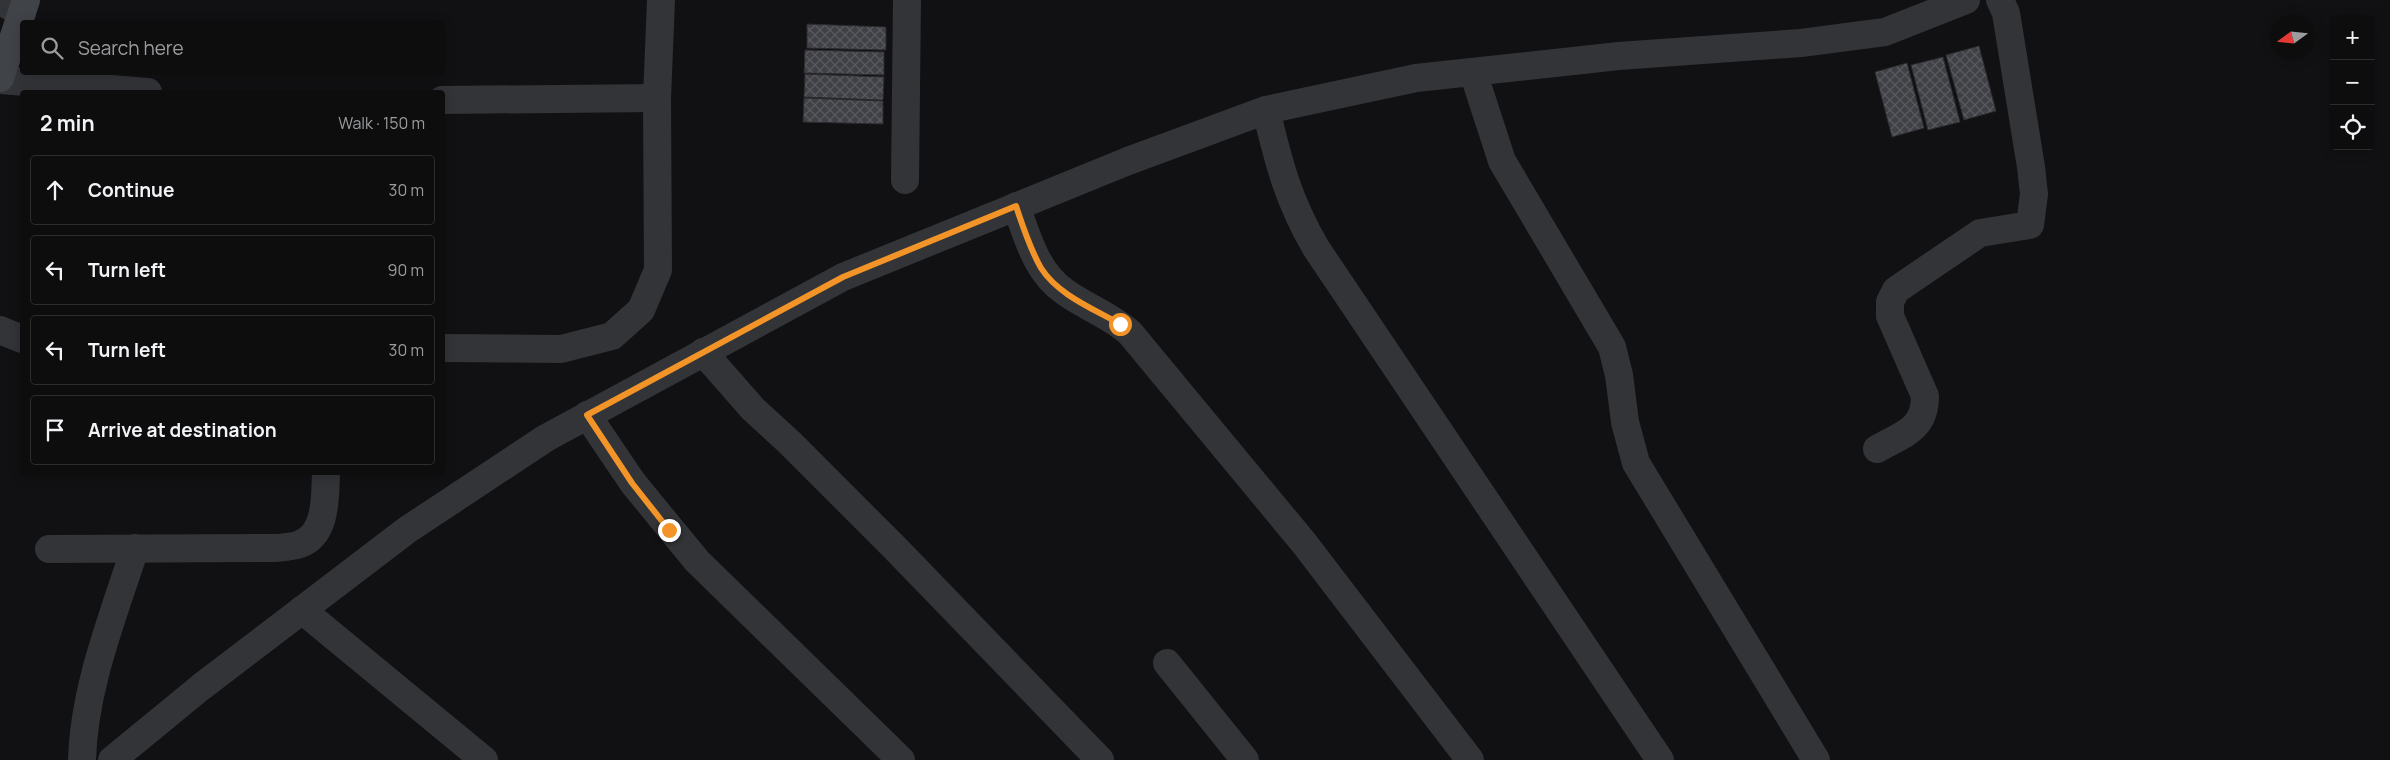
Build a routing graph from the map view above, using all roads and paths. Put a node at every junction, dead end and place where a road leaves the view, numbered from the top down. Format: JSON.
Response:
{"nodes":[{"id":1,"x":661,"y":0,"type":"edge"},
{"id":2,"x":907,"y":0,"type":"edge"},
{"id":3,"x":1966,"y":0,"type":"edge"},
{"id":4,"x":2000,"y":0,"type":"edge"},
{"id":5,"x":16,"y":5,"type":"edge"},
{"id":6,"x":1473,"y":72,"type":"junction"},
{"id":7,"x":0,"y":79,"type":"edge"},
{"id":8,"x":125,"y":90,"type":"edge"},
{"id":9,"x":657,"y":98,"type":"junction"},
{"id":10,"x":445,"y":100,"type":"edge"},
{"id":11,"x":1266,"y":110,"type":"junction"},
{"id":12,"x":905,"y":180,"type":"dead end"},
{"id":13,"x":1016,"y":206,"type":"junction"},
{"id":14,"x":0,"y":330,"type":"edge"},
{"id":15,"x":20,"y":338,"type":"edge"},
{"id":16,"x":445,"y":348,"type":"edge"},
{"id":17,"x":703,"y":352,"type":"junction"},
{"id":18,"x":587,"y":415,"type":"junction"},
{"id":19,"x":1877,"y":449,"type":"dead end"},
{"id":20,"x":326,"y":475,"type":"edge"},
{"id":21,"x":135,"y":548,"type":"junction"},
{"id":22,"x":49,"y":549,"type":"dead end"},
{"id":23,"x":302,"y":610,"type":"junction"},
{"id":24,"x":1167,"y":663,"type":"dead end"},
{"id":25,"x":82,"y":760,"type":"edge"},
{"id":26,"x":112,"y":760,"type":"edge"},
{"id":27,"x":484,"y":760,"type":"edge"},
{"id":28,"x":901,"y":760,"type":"edge"},
{"id":29,"x":1100,"y":760,"type":"edge"},
{"id":30,"x":1245,"y":760,"type":"edge"},
{"id":31,"x":1470,"y":760,"type":"edge"},
{"id":32,"x":1660,"y":760,"type":"edge"},
{"id":33,"x":1816,"y":760,"type":"edge"}],
"edges":[{"from":1,"to":9,"type":"street"},
{"from":2,"to":12,"type":"street"},
{"from":3,"to":6,"type":"street"},
{"from":4,"to":19,"type":"street"},
{"from":5,"to":7,"type":"street"},
{"from":6,"to":11,"type":"street"},
{"from":6,"to":33,"type":"street"},
{"from":7,"to":8,"type":"street"},
{"from":9,"to":10,"type":"street"},
{"from":9,"to":16,"type":"street"},
{"from":11,"to":13,"type":"street"},
{"from":11,"to":32,"type":"street"},
{"from":13,"to":17,"type":"street"},
{"from":13,"to":31,"type":"street"},
{"from":14,"to":15,"type":"street"},
{"from":17,"to":18,"type":"street"},
{"from":17,"to":29,"type":"street"},
{"from":18,"to":23,"type":"street"},
{"from":18,"to":28,"type":"street"},
{"from":20,"to":21,"type":"street"},
{"from":21,"to":22,"type":"street"},
{"from":21,"to":25,"type":"street"},
{"from":23,"to":26,"type":"street"},
{"from":23,"to":27,"type":"street"},
{"from":24,"to":30,"type":"street"}]}
